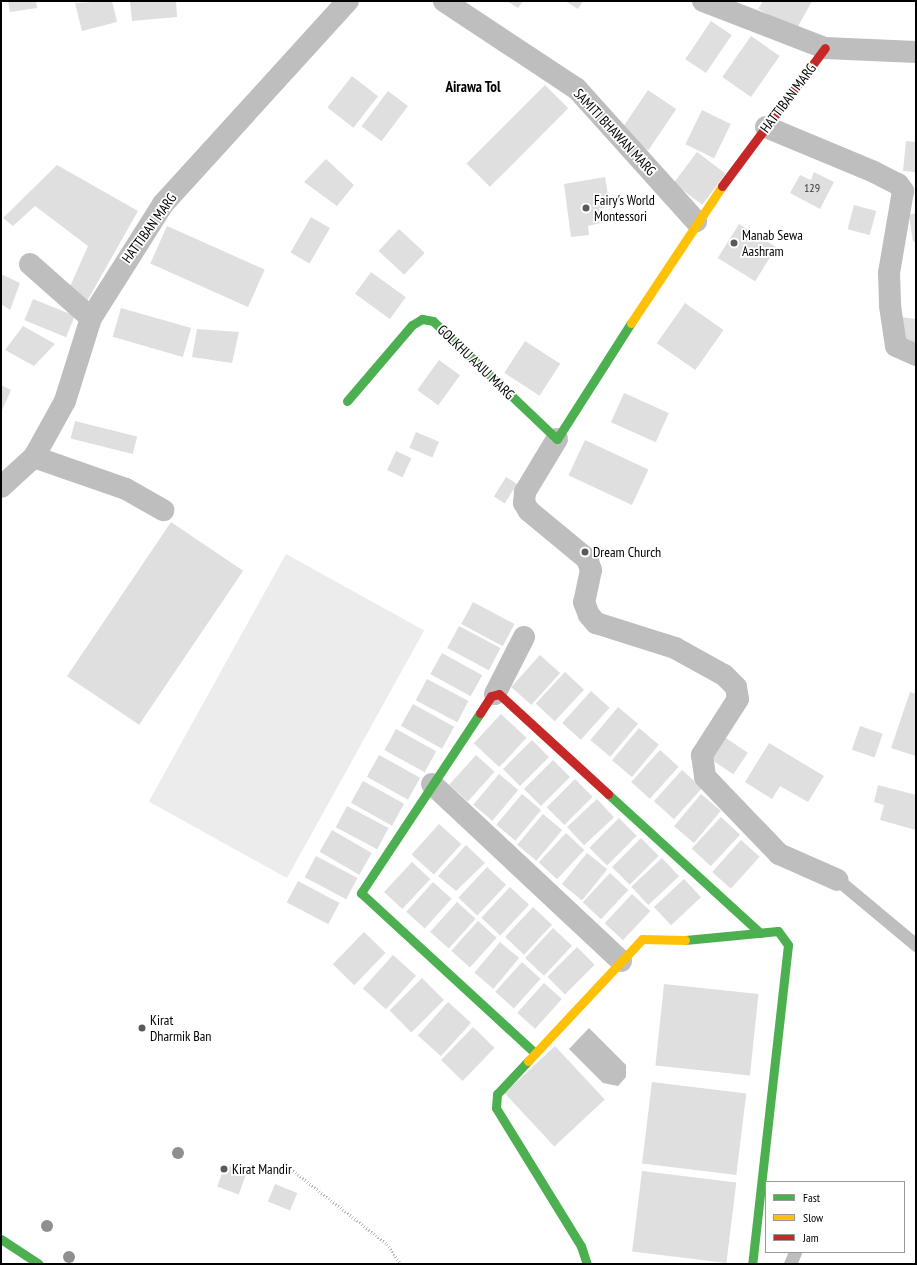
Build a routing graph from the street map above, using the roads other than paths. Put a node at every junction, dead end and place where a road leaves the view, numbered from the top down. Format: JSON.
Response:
{"nodes":[{"id":1,"x":348,"y":1,"type":"edge"},
{"id":2,"x":444,"y":1,"type":"edge"},
{"id":3,"x":703,"y":1,"type":"edge"},
{"id":4,"x":825,"y":48,"type":"junction"},
{"id":5,"x":916,"y":52,"type":"edge"},
{"id":6,"x":766,"y":127,"type":"junction"},
{"id":7,"x":696,"y":220,"type":"junction"},
{"id":8,"x":30,"y":264,"type":"dead end"},
{"id":9,"x":91,"y":318,"type":"junction"},
{"id":10,"x":916,"y":355,"type":"edge"},
{"id":11,"x":347,"y":401,"type":"dead end"},
{"id":12,"x":556,"y":439,"type":"junction"},
{"id":13,"x":34,"y":458,"type":"junction"},
{"id":14,"x":1,"y":487,"type":"edge"},
{"id":15,"x":163,"y":510,"type":"dead end"},
{"id":16,"x":524,"y":637,"type":"dead end"},
{"id":17,"x":495,"y":694,"type":"junction"},
{"id":18,"x":432,"y":784,"type":"junction"},
{"id":19,"x":838,"y":880,"type":"joint"},
{"id":20,"x":760,"y":934,"type":"junction"},
{"id":21,"x":916,"y":945,"type":"edge"},
{"id":22,"x":621,"y":961,"type":"junction"},
{"id":23,"x":534,"y":1052,"type":"junction"},
{"id":24,"x":1,"y":1239,"type":"edge"},
{"id":25,"x":795,"y":1253,"type":"edge"},
{"id":26,"x":38,"y":1264,"type":"edge"},
{"id":27,"x":587,"y":1264,"type":"edge"},
{"id":28,"x":752,"y":1264,"type":"edge"},
{"id":29,"x":790,"y":1264,"type":"edge"}],
"edges":[{"from":1,"to":9,"type":"street","name":"HATTIBAN MARG"},
{"from":2,"to":7,"type":"street","name":"SAMITI BHAWAN MARG"},
{"from":3,"to":4,"type":"street"},
{"from":4,"to":5,"type":"street","name":"HATTIBAN MARG"},
{"from":4,"to":6,"type":"street","name":"HATTIBAN MARG"},
{"from":6,"to":7,"type":"street","name":"HATTIBAN MARG"},
{"from":6,"to":10,"type":"street"},
{"from":7,"to":12,"type":"street"},
{"from":8,"to":9,"type":"street"},
{"from":9,"to":13,"type":"street","name":"HATTIBAN MARG"},
{"from":11,"to":12,"type":"street","name":"GOLKHU AAJU MARG"},
{"from":12,"to":19,"type":"street"},
{"from":13,"to":14,"type":"street","name":"HATTIBAN MARG"},
{"from":13,"to":15,"type":"street"},
{"from":16,"to":17,"type":"street"},
{"from":17,"to":18,"type":"street"},
{"from":17,"to":20,"type":"street"},
{"from":18,"to":22,"type":"street"},
{"from":18,"to":23,"type":"street"},
{"from":19,"to":21,"type":"lane"},
{"from":20,"to":22,"type":"street"},
{"from":20,"to":28,"type":"street"},
{"from":22,"to":23,"type":"street"},
{"from":23,"to":27,"type":"street"},
{"from":24,"to":26,"type":"street"},
{"from":25,"to":29,"type":"lane"}]}
